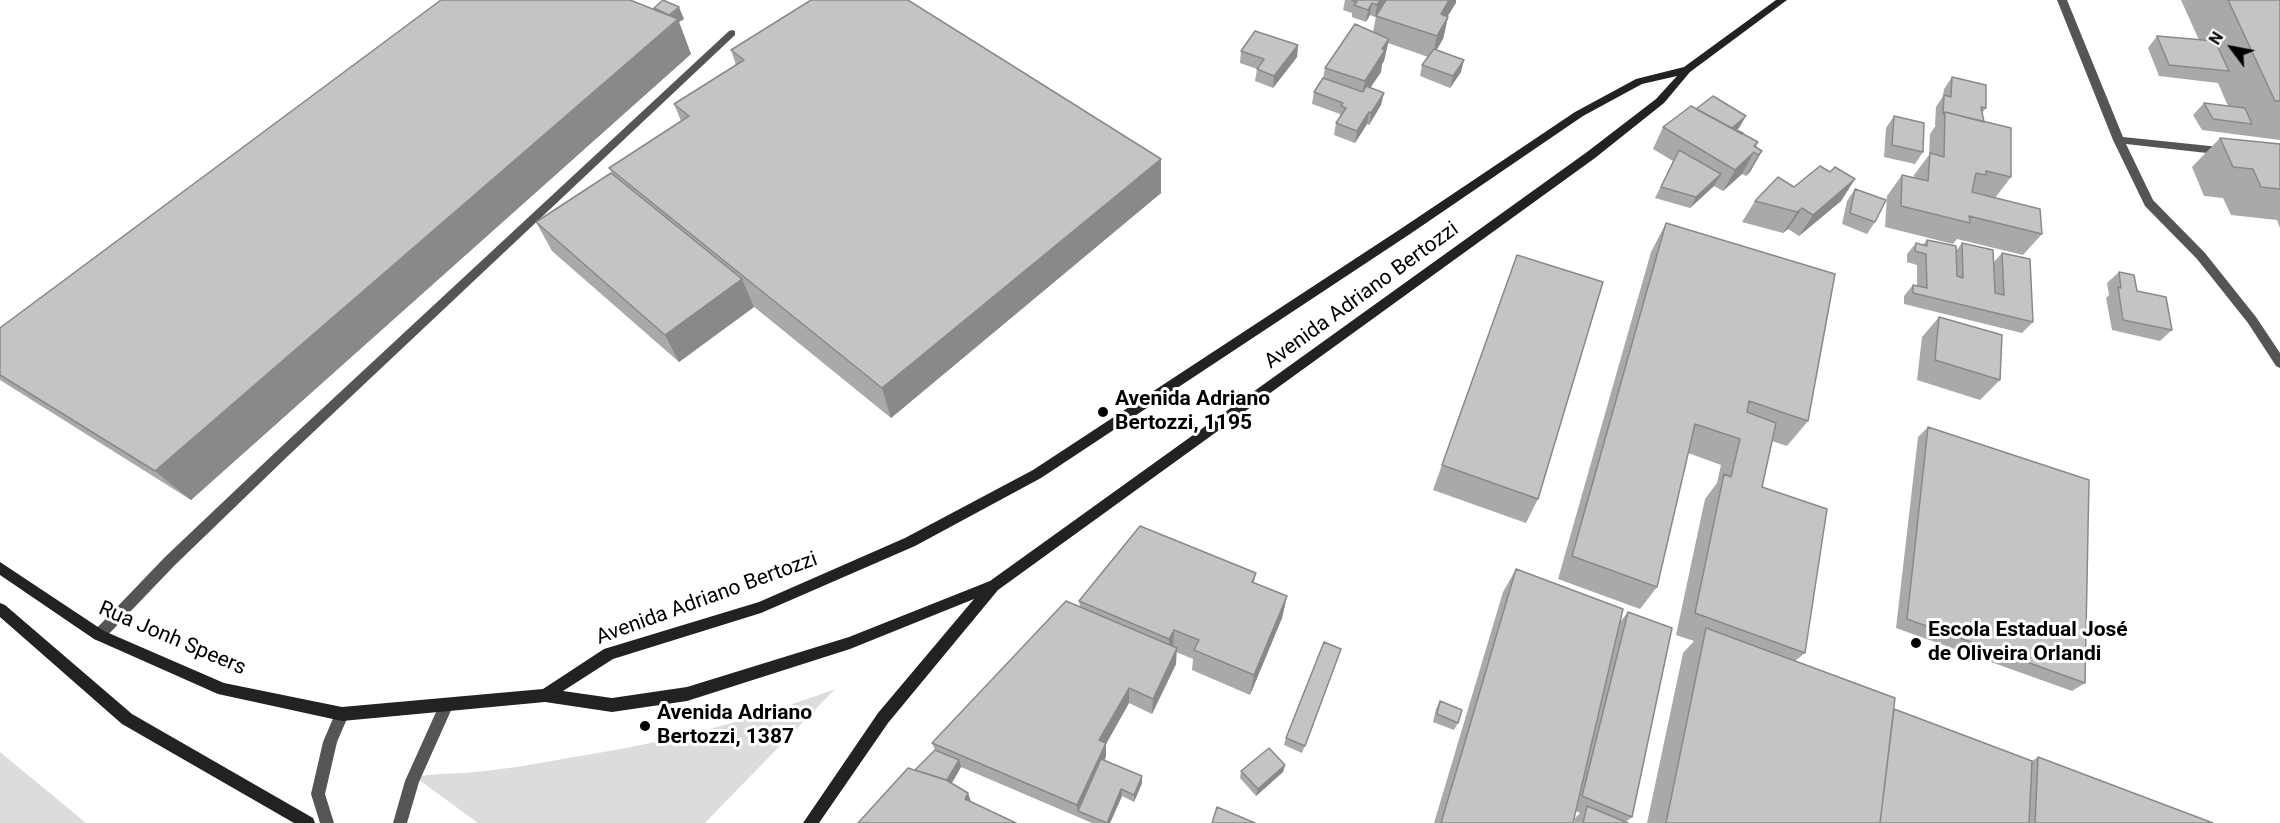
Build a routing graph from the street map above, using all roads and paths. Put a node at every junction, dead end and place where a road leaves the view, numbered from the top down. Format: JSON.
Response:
{"nodes":[{"id":1,"x":1782,"y":0,"type":"edge"},
{"id":2,"x":2062,"y":0,"type":"edge"},
{"id":3,"x":732,"y":33,"type":"dead end"},
{"id":4,"x":1687,"y":70,"type":"junction"},
{"id":5,"x":2118,"y":140,"type":"junction"},
{"id":6,"x":2234,"y":152,"type":"edge"},
{"id":7,"x":2280,"y":363,"type":"edge"},
{"id":8,"x":0,"y":568,"type":"edge"},
{"id":9,"x":995,"y":585,"type":"junction"},
{"id":10,"x":0,"y":609,"type":"edge"},
{"id":11,"x":99,"y":635,"type":"junction"},
{"id":12,"x":545,"y":695,"type":"junction"},
{"id":13,"x":446,"y":705,"type":"junction"},
{"id":14,"x":342,"y":714,"type":"junction"},
{"id":15,"x":308,"y":823,"type":"edge"},
{"id":16,"x":327,"y":823,"type":"edge"},
{"id":17,"x":400,"y":823,"type":"edge"},
{"id":18,"x":810,"y":823,"type":"edge"}],
"edges":[{"from":1,"to":4,"type":"main road","name":"Avenida Adriano Bertozzi"},
{"from":2,"to":5,"type":"street"},
{"from":3,"to":11,"type":"street"},
{"from":4,"to":9,"type":"main road","name":"Avenida Adriano Bertozzi"},
{"from":4,"to":12,"type":"main road","name":"Avenida Adriano Bertozzi"},
{"from":5,"to":6,"type":"street"},
{"from":5,"to":7,"type":"street"},
{"from":8,"to":11,"type":"main road","name":"Rua Jonh Speers"},
{"from":9,"to":12,"type":"main road","name":"Avenida Adriano Bertozzi"},
{"from":9,"to":18,"type":"main road"},
{"from":10,"to":15,"type":"main road"},
{"from":11,"to":14,"type":"main road","name":"Rua Jonh Speers"},
{"from":12,"to":13,"type":"main road","name":"Avenida Adriano Bertozzi"},
{"from":13,"to":14,"type":"main road","name":"Rua Jonh Speers"},
{"from":13,"to":17,"type":"street"},
{"from":14,"to":16,"type":"street"}]}
